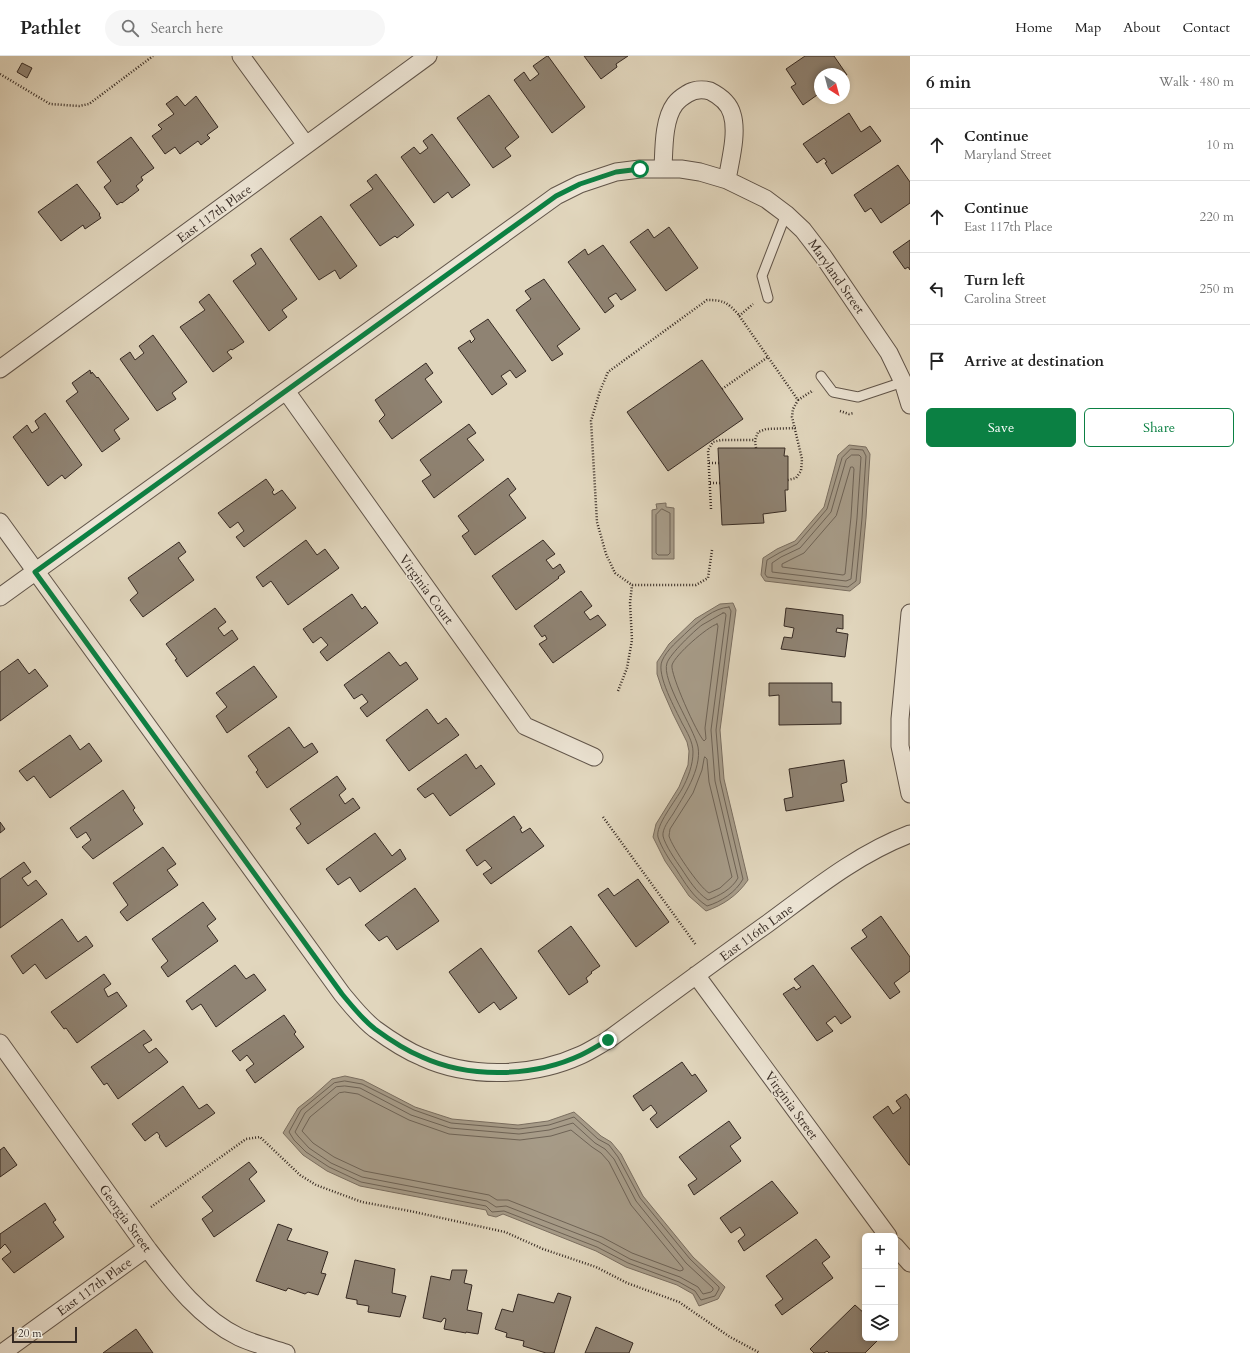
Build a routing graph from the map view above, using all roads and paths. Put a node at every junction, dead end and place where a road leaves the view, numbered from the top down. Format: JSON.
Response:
{"nodes":[{"id":1,"x":152,"y":56,"type":"edge"},
{"id":2,"x":241,"y":56,"type":"edge"},
{"id":3,"x":428,"y":56,"type":"edge"},
{"id":4,"x":0,"y":74,"type":"edge"},
{"id":5,"x":306,"y":145,"type":"junction"},
{"id":6,"x":663,"y":169,"type":"junction"},
{"id":7,"x":727,"y":180,"type":"junction"},
{"id":8,"x":786,"y":214,"type":"junction"},
{"id":9,"x":768,"y":298,"type":"dead end"},
{"id":10,"x":768,"y":357,"type":"junction"},
{"id":11,"x":0,"y":369,"type":"edge"},
{"id":12,"x":821,"y":376,"type":"dead end"},
{"id":13,"x":903,"y":382,"type":"junction"},
{"id":14,"x":722,"y":389,"type":"dead end"},
{"id":15,"x":286,"y":391,"type":"junction"},
{"id":16,"x":910,"y":405,"type":"edge"},
{"id":17,"x":796,"y":428,"type":"junction"},
{"id":18,"x":755,"y":440,"type":"junction"},
{"id":19,"x":756,"y":448,"type":"dead end"},
{"id":20,"x":718,"y":462,"type":"dead end"},
{"id":21,"x":709,"y":463,"type":"junction"},
{"id":22,"x":788,"y":480,"type":"dead end"},
{"id":23,"x":710,"y":483,"type":"junction"},
{"id":24,"x":720,"y":483,"type":"dead end"},
{"id":25,"x":711,"y":509,"type":"dead end"},
{"id":26,"x":0,"y":522,"type":"edge"},
{"id":27,"x":712,"y":550,"type":"dead end"},
{"id":28,"x":35,"y":572,"type":"junction"},
{"id":29,"x":632,"y":586,"type":"junction"},
{"id":30,"x":0,"y":597,"type":"edge"},
{"id":31,"x":910,"y":613,"type":"edge"},
{"id":32,"x":618,"y":691,"type":"dead end"},
{"id":33,"x":594,"y":757,"type":"dead end"},
{"id":34,"x":910,"y":794,"type":"edge"},
{"id":35,"x":603,"y":817,"type":"dead end"},
{"id":36,"x":910,"y":834,"type":"edge"},
{"id":37,"x":696,"y":945,"type":"dead end"},
{"id":38,"x":696,"y":975,"type":"junction"},
{"id":39,"x":0,"y":1043,"type":"edge"},
{"id":40,"x":151,"y":1207,"type":"dead end"},
{"id":41,"x":886,"y":1233,"type":"edge"},
{"id":42,"x":147,"y":1248,"type":"junction"},
{"id":43,"x":898,"y":1249,"type":"edge"},
{"id":44,"x":910,"y":1263,"type":"edge"},
{"id":45,"x":2,"y":1353,"type":"edge"},
{"id":46,"x":286,"y":1353,"type":"edge"},
{"id":47,"x":760,"y":1353,"type":"edge"}],
"edges":[{"from":1,"to":4,"type":"path"},
{"from":2,"to":5,"type":"street"},
{"from":3,"to":5,"type":"street","name":"East 117th Place"},
{"from":5,"to":11,"type":"street","name":"East 117th Place"},
{"from":6,"to":7,"type":"street","name":"Maryland Street"},
{"from":6,"to":7,"type":"street"},
{"from":6,"to":15,"type":"street","name":"Maryland Street"},
{"from":7,"to":8,"type":"street","name":"Maryland Street"},
{"from":8,"to":9,"type":"lane"},
{"from":8,"to":13,"type":"street","name":"Maryland Street"},
{"from":10,"to":14,"type":"path"},
{"from":10,"to":17,"type":"path"},
{"from":10,"to":29,"type":"path"},
{"from":12,"to":13,"type":"lane"},
{"from":13,"to":16,"type":"street","name":"Maryland Street"},
{"from":15,"to":28,"type":"street"},
{"from":15,"to":33,"type":"street","name":"Virginia Court"},
{"from":17,"to":18,"type":"path"},
{"from":17,"to":22,"type":"path"},
{"from":18,"to":19,"type":"path"},
{"from":18,"to":21,"type":"path"},
{"from":20,"to":21,"type":"path"},
{"from":21,"to":23,"type":"path"},
{"from":23,"to":24,"type":"path"},
{"from":23,"to":25,"type":"path"},
{"from":26,"to":28,"type":"street","name":"East 116th Lane"},
{"from":27,"to":29,"type":"path"},
{"from":28,"to":30,"type":"street"},
{"from":28,"to":38,"type":"street","name":"East 116th Lane"},
{"from":29,"to":32,"type":"path"},
{"from":31,"to":34,"type":"street"},
{"from":35,"to":37,"type":"path"},
{"from":36,"to":38,"type":"street","name":"East 116th Lane"},
{"from":38,"to":41,"type":"street","name":"Virginia Street"},
{"from":39,"to":42,"type":"street","name":"Georgia Street"},
{"from":40,"to":47,"type":"path"},
{"from":42,"to":45,"type":"street","name":"East 117th Place"},
{"from":42,"to":46,"type":"street","name":"Georgia Street"},
{"from":43,"to":44,"type":"street"}]}
